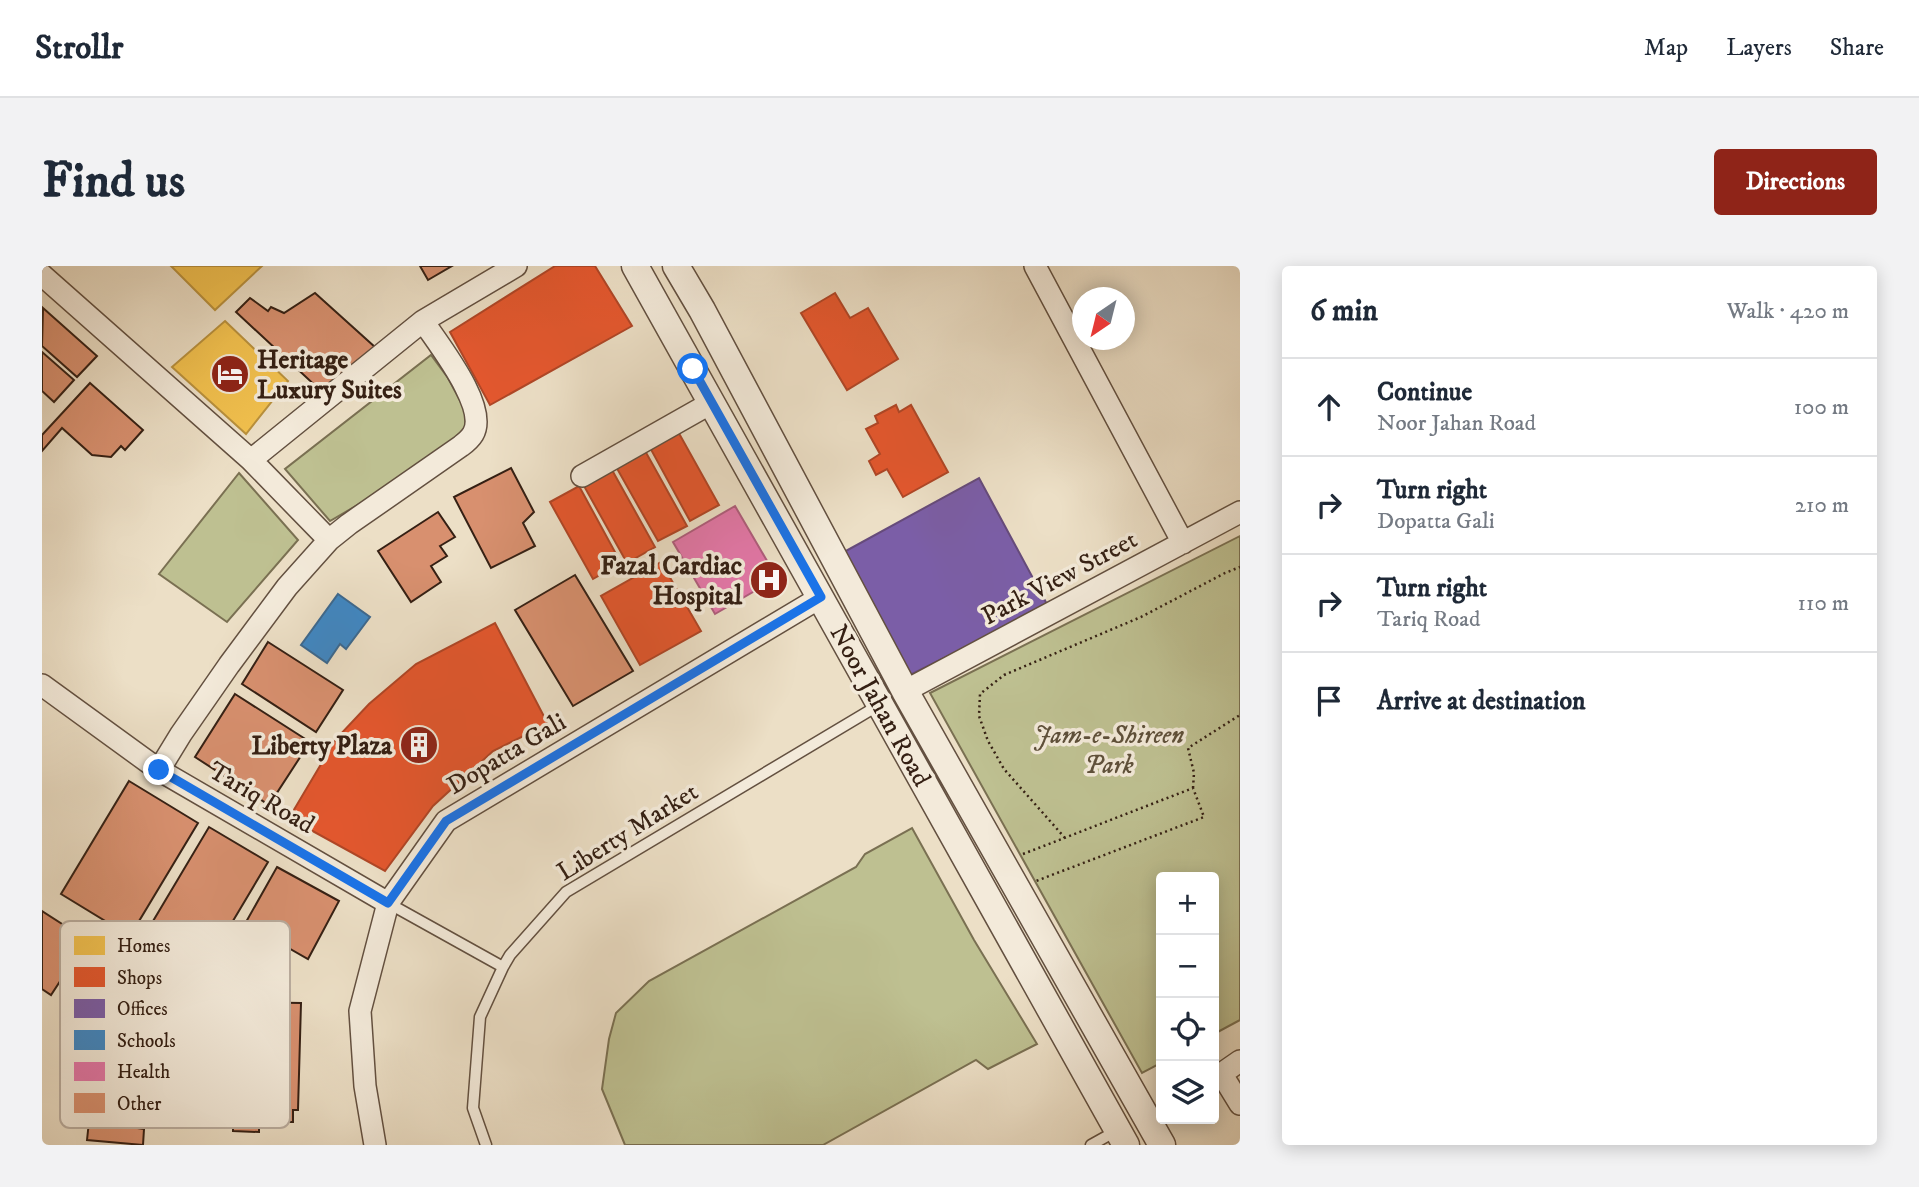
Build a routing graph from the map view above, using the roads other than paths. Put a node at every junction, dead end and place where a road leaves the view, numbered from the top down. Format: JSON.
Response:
{"nodes":[{"id":1,"x":47,"y":266,"type":"edge"},
{"id":2,"x":516,"y":266,"type":"edge"},
{"id":3,"x":635,"y":266,"type":"edge"},
{"id":4,"x":676,"y":266,"type":"edge"},
{"id":5,"x":1035,"y":266,"type":"edge"},
{"id":6,"x":42,"y":273,"type":"edge"},
{"id":7,"x":423,"y":321,"type":"junction"},
{"id":8,"x":711,"y":403,"type":"junction"},
{"id":9,"x":251,"y":460,"type":"junction"},
{"id":10,"x":582,"y":476,"type":"dead end"},
{"id":11,"x":1240,"y":512,"type":"edge"},
{"id":12,"x":329,"y":540,"type":"junction"},
{"id":13,"x":1183,"y":542,"type":"junction"},
{"id":14,"x":821,"y":597,"type":"junction"},
{"id":15,"x":42,"y":685,"type":"edge"},
{"id":16,"x":905,"y":691,"type":"junction"},
{"id":17,"x":881,"y":704,"type":"junction"},
{"id":18,"x":159,"y":770,"type":"junction"},
{"id":19,"x":388,"y":903,"type":"junction"},
{"id":20,"x":503,"y":967,"type":"junction"},
{"id":21,"x":1240,"y":1061,"type":"edge"},
{"id":22,"x":1219,"y":1075,"type":"edge"},
{"id":23,"x":1219,"y":1077,"type":"edge"},
{"id":24,"x":1240,"y":1104,"type":"edge"},
{"id":25,"x":1160,"y":1130,"type":"edge"},
{"id":26,"x":1122,"y":1137,"type":"edge"},
{"id":27,"x":376,"y":1145,"type":"edge"},
{"id":28,"x":486,"y":1145,"type":"edge"},
{"id":29,"x":1091,"y":1145,"type":"edge"}],
"edges":[{"from":1,"to":6,"type":"street"},
{"from":2,"to":7,"type":"street"},
{"from":3,"to":8,"type":"street","name":"Noor Jahan Road"},
{"from":4,"to":16,"type":"street","name":"Noor Jahan Road"},
{"from":5,"to":13,"type":"street"},
{"from":6,"to":9,"type":"street"},
{"from":7,"to":9,"type":"street"},
{"from":7,"to":12,"type":"street"},
{"from":8,"to":10,"type":"street"},
{"from":8,"to":14,"type":"street","name":"Noor Jahan Road"},
{"from":9,"to":12,"type":"street"},
{"from":11,"to":13,"type":"street","name":"Park View Street"},
{"from":12,"to":18,"type":"street"},
{"from":13,"to":16,"type":"street","name":"Park View Street"},
{"from":14,"to":17,"type":"street","name":"Noor Jahan Road"},
{"from":14,"to":19,"type":"street","name":"Dopatta Gali"},
{"from":15,"to":18,"type":"street","name":"Tariq Road"},
{"from":16,"to":25,"type":"street","name":"Noor Jahan Road"},
{"from":17,"to":20,"type":"lane","name":"Liberty Market"},
{"from":17,"to":26,"type":"street","name":"Noor Jahan Road"},
{"from":18,"to":19,"type":"street","name":"Tariq Road"},
{"from":19,"to":20,"type":"lane"},
{"from":19,"to":27,"type":"street","name":"Dopatta Gali"},
{"from":20,"to":28,"type":"lane","name":"Liberty Market"},
{"from":21,"to":22,"type":"street"},
{"from":23,"to":24,"type":"street"},
{"from":26,"to":29,"type":"lane"}]}
